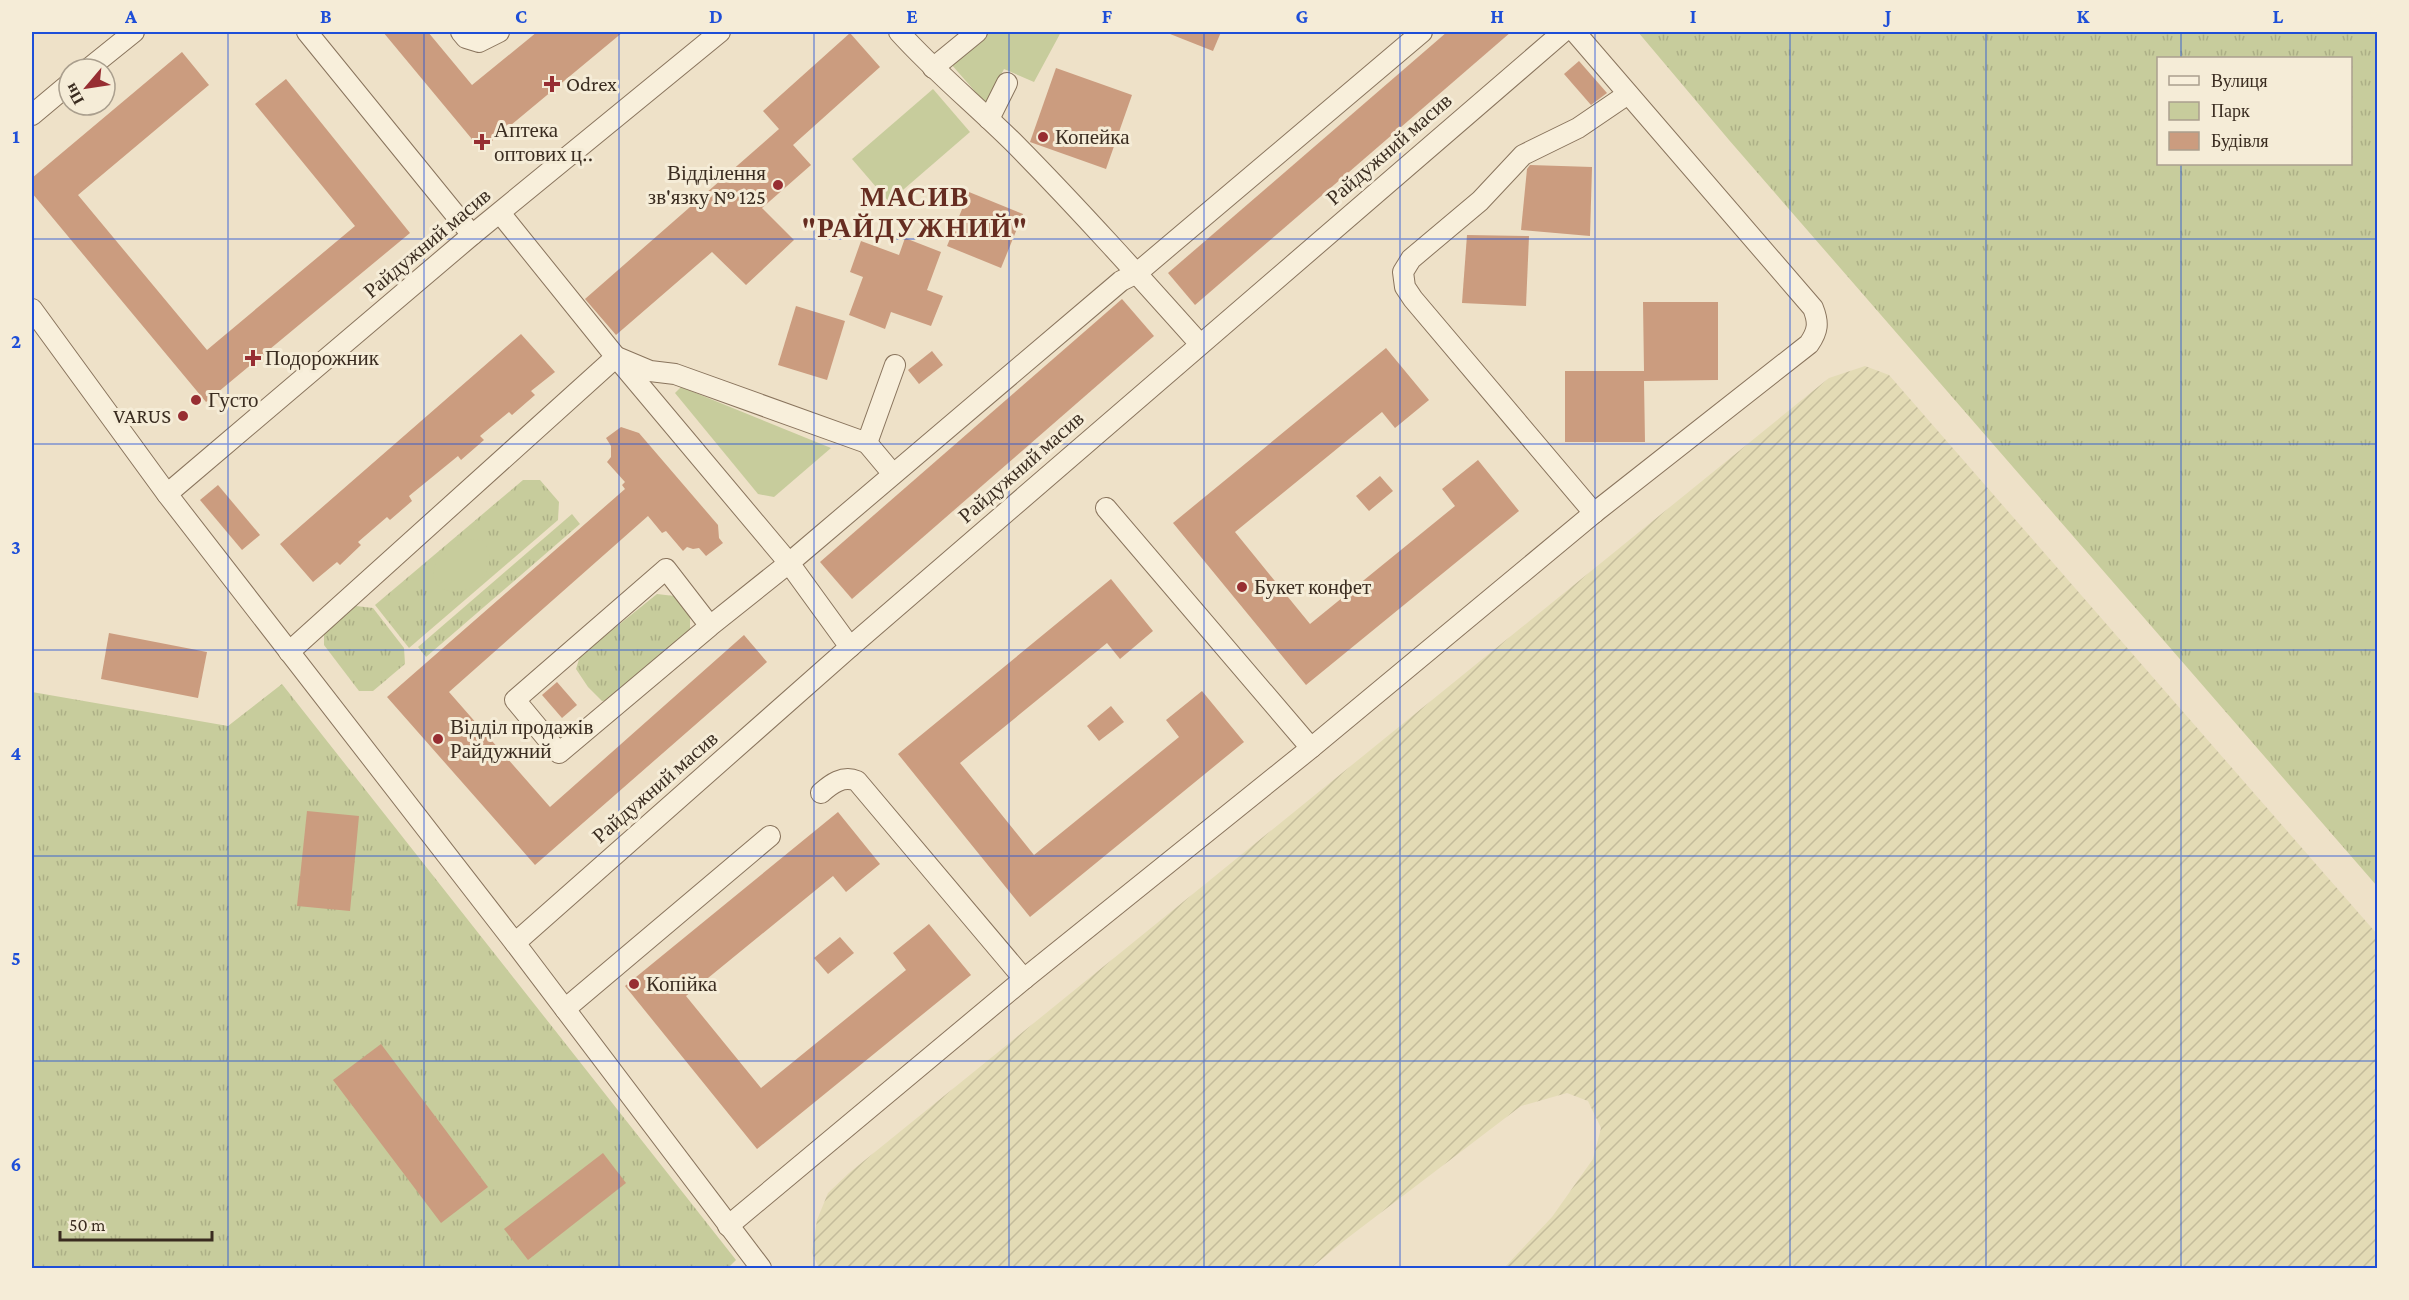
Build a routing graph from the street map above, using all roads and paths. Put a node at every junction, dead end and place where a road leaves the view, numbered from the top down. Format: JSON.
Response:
{"nodes":[{"id":1,"x":134,"y":32,"type":"edge"},
{"id":2,"x":307,"y":32,"type":"edge"},
{"id":3,"x":461,"y":32,"type":"edge"},
{"id":4,"x":499,"y":32,"type":"edge"},
{"id":5,"x":720,"y":32,"type":"edge"},
{"id":6,"x":899,"y":32,"type":"edge"},
{"id":7,"x":976,"y":32,"type":"edge"},
{"id":8,"x":1422,"y":32,"type":"edge"},
{"id":9,"x":1563,"y":32,"type":"edge"},
{"id":10,"x":1575,"y":32,"type":"edge"},
{"id":11,"x":103,"y":57,"type":"edge"},
{"id":12,"x":933,"y":68,"type":"junction"},
{"id":13,"x":1007,"y":83,"type":"dead end"},
{"id":14,"x":57,"y":94,"type":"edge"},
{"id":15,"x":1628,"y":94,"type":"junction"},
{"id":16,"x":32,"y":115,"type":"edge"},
{"id":17,"x":989,"y":119,"type":"junction"},
{"id":18,"x":500,"y":213,"type":"junction"},
{"id":19,"x":472,"y":235,"type":"junction"},
{"id":20,"x":1137,"y":273,"type":"junction"},
{"id":21,"x":32,"y":309,"type":"edge"},
{"id":22,"x":1200,"y":344,"type":"junction"},
{"id":23,"x":616,"y":357,"type":"junction"},
{"id":24,"x":895,"y":365,"type":"dead end"},
{"id":25,"x":867,"y":443,"type":"junction"},
{"id":26,"x":893,"y":474,"type":"junction"},
{"id":27,"x":167,"y":494,"type":"junction"},
{"id":28,"x":1106,"y":508,"type":"dead end"},
{"id":29,"x":1594,"y":513,"type":"junction"},
{"id":30,"x":789,"y":563,"type":"junction"},
{"id":31,"x":710,"y":626,"type":"junction"},
{"id":32,"x":850,"y":647,"type":"junction"},
{"id":33,"x":289,"y":652,"type":"junction"},
{"id":34,"x":1311,"y":748,"type":"junction"},
{"id":35,"x":821,"y":793,"type":"dead end"},
{"id":36,"x":771,"y":836,"type":"dead end"},
{"id":37,"x":515,"y":943,"type":"junction"},
{"id":38,"x":1024,"y":979,"type":"junction"},
{"id":39,"x":565,"y":1009,"type":"junction"},
{"id":40,"x":728,"y":1226,"type":"junction"},
{"id":41,"x":761,"y":1269,"type":"edge"}],
"edges":[{"from":1,"to":11,"type":"street"},
{"from":2,"to":19,"type":"street"},
{"from":3,"to":4,"type":"street"},
{"from":5,"to":18,"type":"street","name":"Райдужний масив"},
{"from":6,"to":12,"type":"street"},
{"from":7,"to":12,"type":"street"},
{"from":8,"to":20,"type":"street"},
{"from":9,"to":22,"type":"street","name":"Райдужний масив"},
{"from":10,"to":15,"type":"street"},
{"from":12,"to":17,"type":"street"},
{"from":13,"to":17,"type":"street"},
{"from":14,"to":16,"type":"street"},
{"from":15,"to":29,"type":"street"},
{"from":15,"to":29,"type":"street"},
{"from":17,"to":20,"type":"street"},
{"from":18,"to":19,"type":"street","name":"Райдужний масив"},
{"from":18,"to":23,"type":"street"},
{"from":19,"to":27,"type":"street","name":"Райдужний масив"},
{"from":20,"to":22,"type":"street"},
{"from":20,"to":26,"type":"street"},
{"from":21,"to":27,"type":"street"},
{"from":22,"to":32,"type":"street","name":"Райдужний масив"},
{"from":23,"to":25,"type":"street"},
{"from":23,"to":30,"type":"street"},
{"from":23,"to":33,"type":"street"},
{"from":24,"to":25,"type":"street"},
{"from":25,"to":26,"type":"street"},
{"from":26,"to":30,"type":"street"},
{"from":27,"to":33,"type":"street"},
{"from":28,"to":34,"type":"street"},
{"from":29,"to":34,"type":"street"},
{"from":30,"to":31,"type":"street"},
{"from":30,"to":32,"type":"street"},
{"from":31,"to":31,"type":"street"},
{"from":32,"to":37,"type":"street","name":"Райдужний масив"},
{"from":33,"to":37,"type":"street"},
{"from":34,"to":38,"type":"street"},
{"from":35,"to":38,"type":"street"},
{"from":36,"to":39,"type":"street"},
{"from":37,"to":39,"type":"street"},
{"from":38,"to":40,"type":"street"},
{"from":39,"to":40,"type":"street"},
{"from":40,"to":41,"type":"street"}]}
